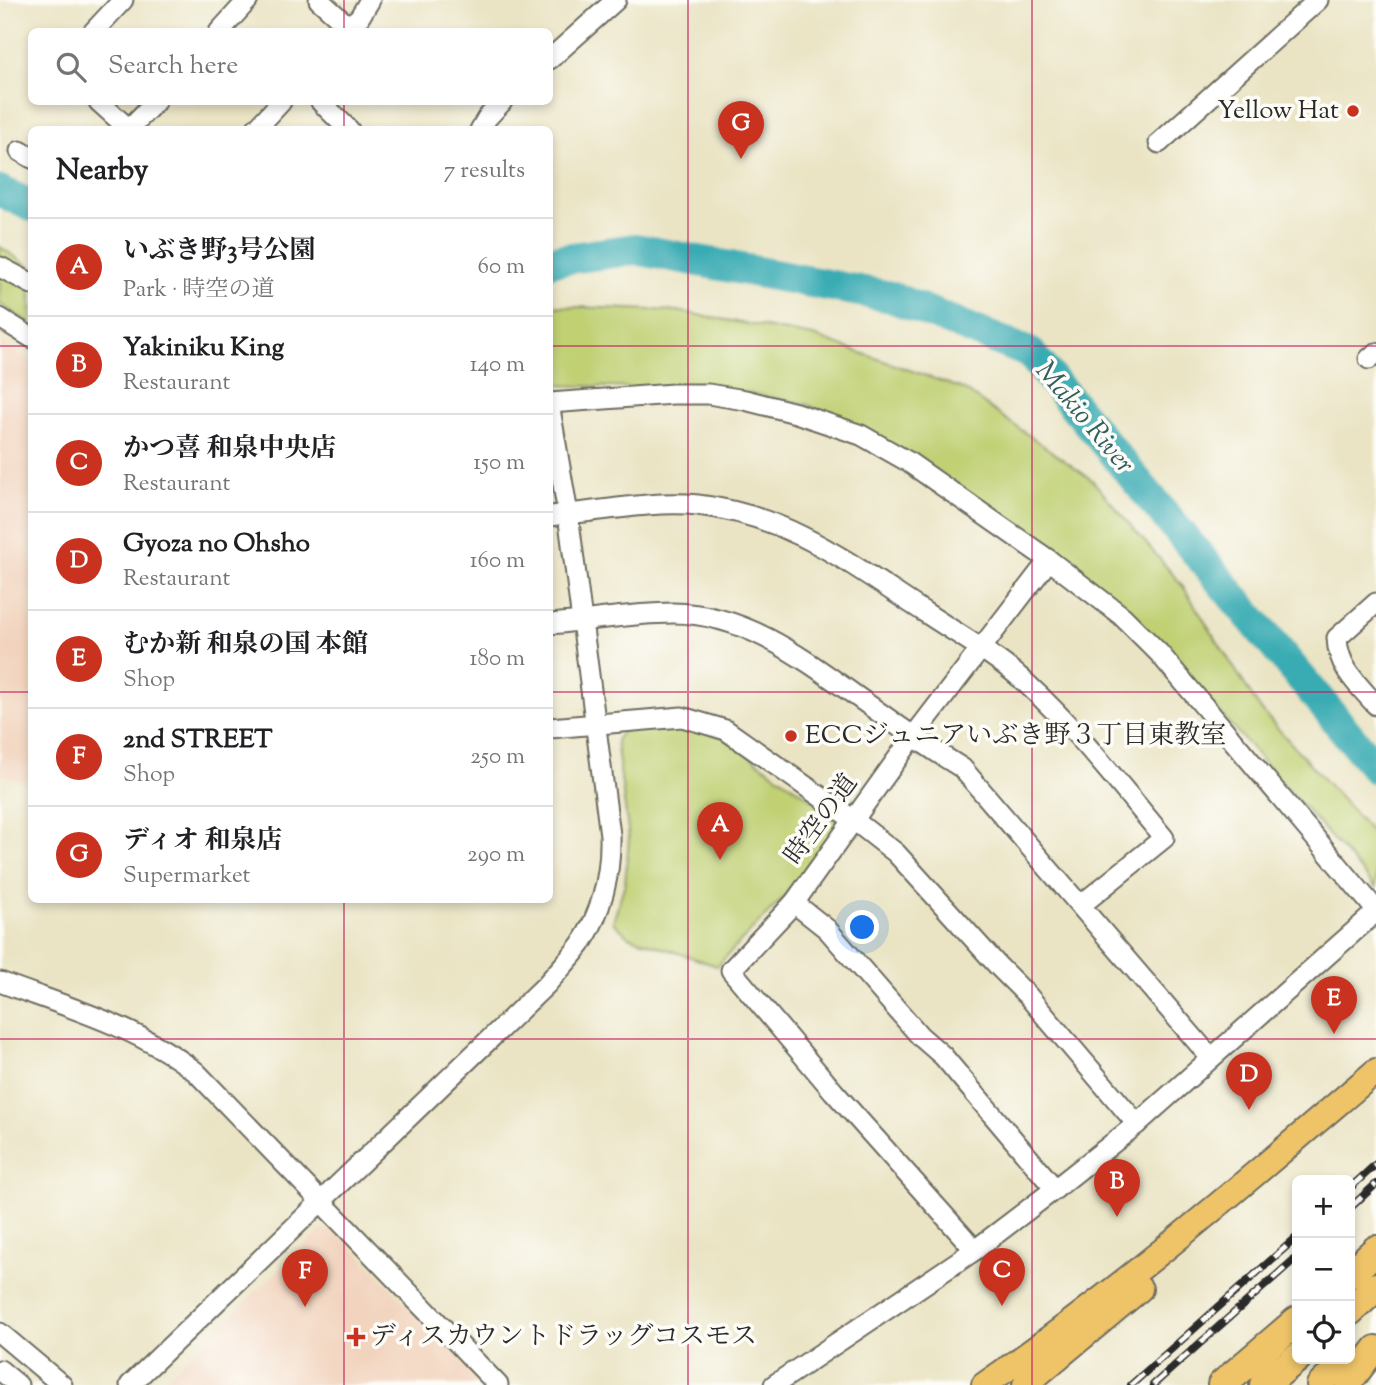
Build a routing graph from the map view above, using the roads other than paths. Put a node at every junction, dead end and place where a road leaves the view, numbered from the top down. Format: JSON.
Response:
{"nodes":[{"id":1,"x":122,"y":0,"type":"edge"},
{"id":2,"x":248,"y":0,"type":"edge"},
{"id":3,"x":319,"y":0,"type":"edge"},
{"id":4,"x":370,"y":0,"type":"edge"},
{"id":5,"x":616,"y":0,"type":"edge"},
{"id":6,"x":1318,"y":0,"type":"edge"},
{"id":7,"x":97,"y":28,"type":"edge"},
{"id":8,"x":223,"y":28,"type":"edge"},
{"id":9,"x":345,"y":28,"type":"edge"},
{"id":10,"x":347,"y":28,"type":"edge"},
{"id":11,"x":553,"y":56,"type":"edge"},
{"id":12,"x":102,"y":105,"type":"edge"},
{"id":13,"x":152,"y":105,"type":"edge"},
{"id":14,"x":278,"y":105,"type":"edge"},
{"id":15,"x":324,"y":105,"type":"edge"},
{"id":16,"x":499,"y":105,"type":"edge"},
{"id":17,"x":126,"y":126,"type":"edge"},
{"id":18,"x":132,"y":126,"type":"edge"},
{"id":19,"x":259,"y":126,"type":"edge"},
{"id":20,"x":345,"y":126,"type":"edge"},
{"id":21,"x":482,"y":126,"type":"edge"},
{"id":22,"x":1159,"y":143,"type":"dead end"},
{"id":23,"x":0,"y":267,"type":"edge"},
{"id":24,"x":28,"y":282,"type":"edge"},
{"id":25,"x":0,"y":318,"type":"edge"},
{"id":26,"x":28,"y":336,"type":"edge"},
{"id":27,"x":553,"y":403,"type":"edge"},
{"id":28,"x":553,"y":444,"type":"edge"},
{"id":29,"x":559,"y":515,"type":"edge"},
{"id":30,"x":1049,"y":559,"type":"junction"},
{"id":31,"x":1376,"y":603,"type":"edge"},
{"id":32,"x":581,"y":622,"type":"junction"},
{"id":33,"x":553,"y":624,"type":"edge"},
{"id":34,"x":980,"y":649,"type":"junction"},
{"id":35,"x":1376,"y":705,"type":"edge"},
{"id":36,"x":595,"y":724,"type":"junction"},
{"id":37,"x":553,"y":728,"type":"edge"},
{"id":38,"x":913,"y":737,"type":"junction"},
{"id":39,"x":855,"y":821,"type":"junction"},
{"id":40,"x":794,"y":903,"type":"junction"},
{"id":41,"x":1081,"y":905,"type":"junction"},
{"id":42,"x":1376,"y":911,"type":"edge"},
{"id":43,"x":0,"y":982,"type":"edge"},
{"id":44,"x":1211,"y":1058,"type":"junction"},
{"id":45,"x":1376,"y":1071,"type":"edge"},
{"id":46,"x":1137,"y":1124,"type":"junction"},
{"id":47,"x":1055,"y":1189,"type":"junction"},
{"id":48,"x":321,"y":1200,"type":"junction"},
{"id":49,"x":1187,"y":1232,"type":"junction"},
{"id":50,"x":975,"y":1250,"type":"junction"},
{"id":51,"x":1376,"y":1250,"type":"edge"},
{"id":52,"x":1355,"y":1269,"type":"edge"},
{"id":53,"x":1376,"y":1287,"type":"edge"},
{"id":54,"x":1355,"y":1306,"type":"edge"},
{"id":55,"x":1292,"y":1325,"type":"edge"},
{"id":56,"x":1376,"y":1331,"type":"edge"},
{"id":57,"x":0,"y":1333,"type":"edge"},
{"id":58,"x":1376,"y":1348,"type":"edge"},
{"id":59,"x":1355,"y":1350,"type":"edge"},
{"id":60,"x":1292,"y":1362,"type":"edge"},
{"id":61,"x":1341,"y":1364,"type":"edge"},
{"id":62,"x":0,"y":1370,"type":"edge"},
{"id":63,"x":18,"y":1385,"type":"edge"},
{"id":64,"x":62,"y":1385,"type":"edge"},
{"id":65,"x":130,"y":1385,"type":"edge"},
{"id":66,"x":498,"y":1385,"type":"edge"},
{"id":67,"x":774,"y":1385,"type":"edge"},
{"id":68,"x":984,"y":1385,"type":"edge"},
{"id":69,"x":1025,"y":1385,"type":"edge"},
{"id":70,"x":1222,"y":1385,"type":"edge"},
{"id":71,"x":1264,"y":1385,"type":"edge"},
{"id":72,"x":1319,"y":1385,"type":"edge"},
{"id":73,"x":1348,"y":1385,"type":"edge"}],
"edges":[{"from":1,"to":7,"type":"street"},
{"from":2,"to":8,"type":"street"},
{"from":3,"to":9,"type":"street"},
{"from":4,"to":10,"type":"street"},
{"from":5,"to":11,"type":"street"},
{"from":6,"to":22,"type":"street"},
{"from":12,"to":17,"type":"street"},
{"from":13,"to":18,"type":"street"},
{"from":14,"to":19,"type":"street"},
{"from":15,"to":20,"type":"street"},
{"from":16,"to":21,"type":"street"},
{"from":23,"to":24,"type":"street"},
{"from":25,"to":26,"type":"street"},
{"from":27,"to":30,"type":"street"},
{"from":28,"to":29,"type":"street"},
{"from":29,"to":32,"type":"street"},
{"from":29,"to":34,"type":"street"},
{"from":30,"to":34,"type":"street","name":"時空の道"},
{"from":30,"to":42,"type":"street"},
{"from":31,"to":35,"type":"street"},
{"from":32,"to":33,"type":"street"},
{"from":32,"to":36,"type":"street"},
{"from":32,"to":38,"type":"street"},
{"from":34,"to":38,"type":"street","name":"時空の道"},
{"from":34,"to":41,"type":"street"},
{"from":36,"to":37,"type":"street"},
{"from":36,"to":39,"type":"street"},
{"from":36,"to":48,"type":"street"},
{"from":38,"to":39,"type":"street","name":"時空の道"},
{"from":38,"to":41,"type":"street"},
{"from":39,"to":40,"type":"street","name":"時空の道"},
{"from":39,"to":46,"type":"street"},
{"from":40,"to":47,"type":"street"},
{"from":40,"to":50,"type":"street","name":"時空の道"},
{"from":41,"to":44,"type":"street"},
{"from":42,"to":44,"type":"street"},
{"from":43,"to":48,"type":"street"},
{"from":44,"to":46,"type":"street"},
{"from":45,"to":49,"type":"main road"},
{"from":46,"to":47,"type":"street"},
{"from":47,"to":50,"type":"street"},
{"from":48,"to":65,"type":"street"},
{"from":48,"to":66,"type":"street"},
{"from":49,"to":68,"type":"main road"},
{"from":49,"to":69,"type":"main road"},
{"from":50,"to":67,"type":"street"},
{"from":51,"to":52,"type":"highway"},
{"from":53,"to":54,"type":"highway"},
{"from":55,"to":70,"type":"highway"},
{"from":56,"to":59,"type":"main road"},
{"from":57,"to":64,"type":"street"},
{"from":58,"to":73,"type":"main road"},
{"from":60,"to":71,"type":"highway"},
{"from":61,"to":72,"type":"main road"},
{"from":62,"to":63,"type":"street"}]}
